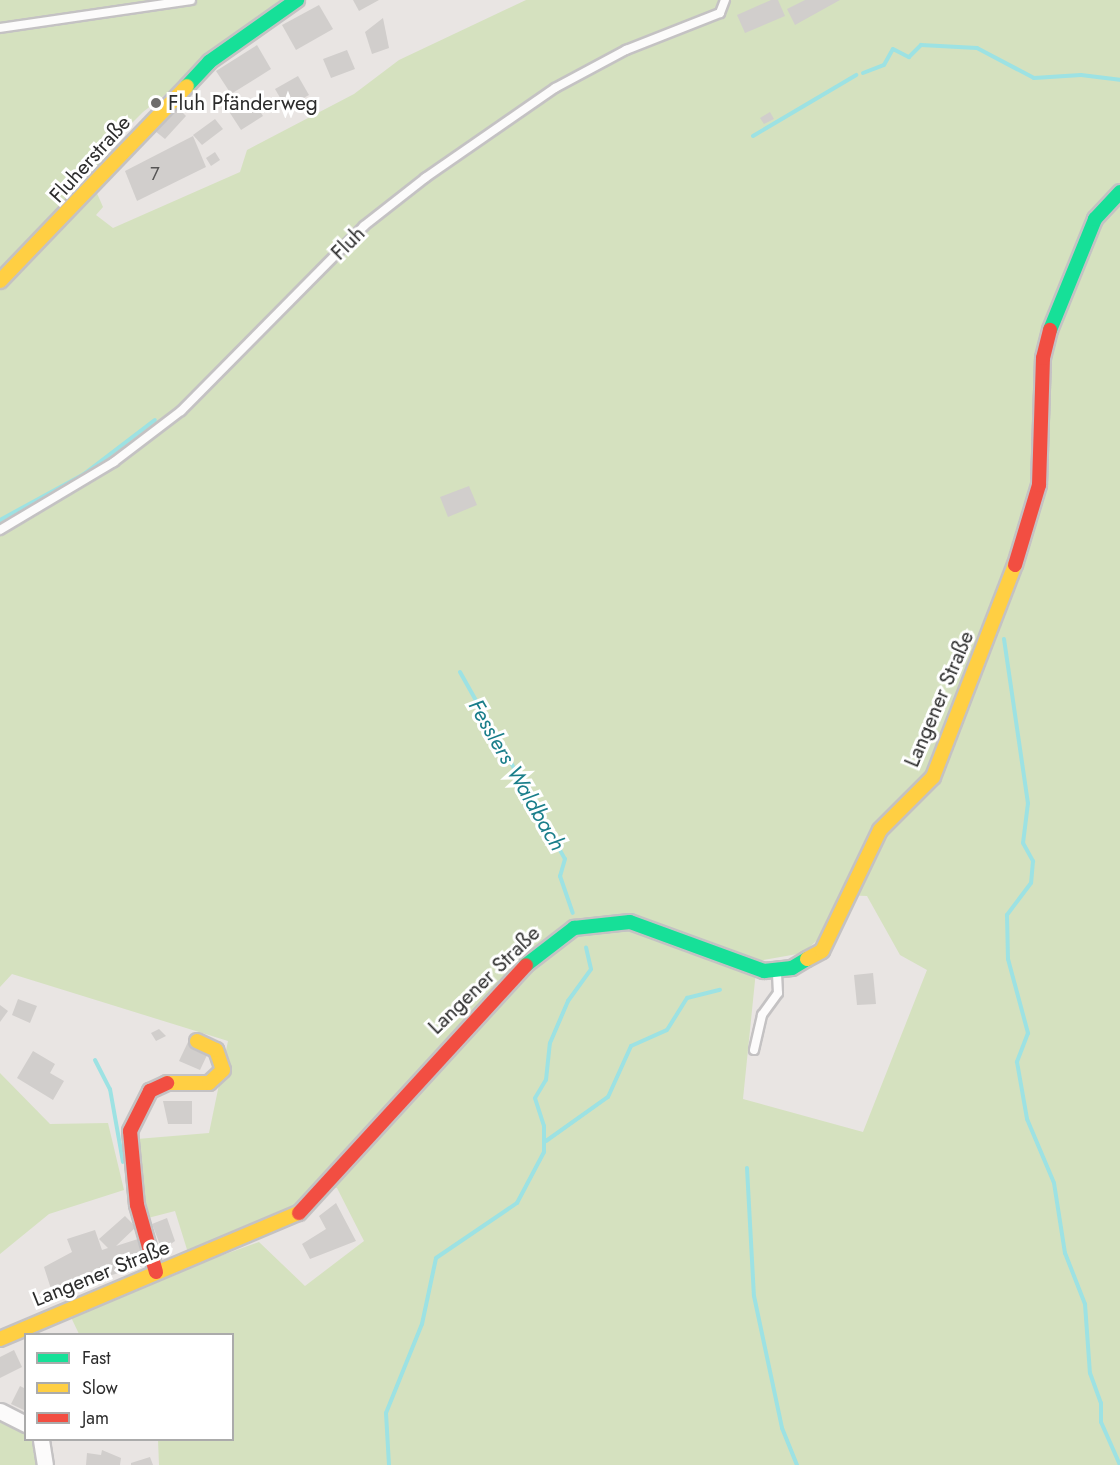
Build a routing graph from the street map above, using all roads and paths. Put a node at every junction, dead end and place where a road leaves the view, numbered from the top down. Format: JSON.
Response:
{"nodes":[{"id":1,"x":191,"y":0,"type":"edge"},
{"id":2,"x":297,"y":0,"type":"edge"},
{"id":3,"x":725,"y":0,"type":"edge"},
{"id":4,"x":0,"y":28,"type":"edge"},
{"id":5,"x":1118,"y":193,"type":"edge"},
{"id":6,"x":0,"y":281,"type":"edge"},
{"id":7,"x":0,"y":530,"type":"edge"},
{"id":8,"x":777,"y":971,"type":"junction"},
{"id":9,"x":197,"y":1041,"type":"dead end"},
{"id":10,"x":754,"y":1050,"type":"dead end"},
{"id":11,"x":156,"y":1272,"type":"junction"},
{"id":12,"x":0,"y":1339,"type":"edge"},
{"id":13,"x":0,"y":1411,"type":"edge"},
{"id":14,"x":24,"y":1423,"type":"edge"},
{"id":15,"x":42,"y":1441,"type":"edge"},
{"id":16,"x":45,"y":1465,"type":"edge"}],
"edges":[{"from":1,"to":4,"type":"lane"},
{"from":2,"to":6,"type":"main road","name":"Fluherstraße"},
{"from":3,"to":7,"type":"lane","name":"Fluh"},
{"from":5,"to":8,"type":"main road","name":"Langener Straße"},
{"from":8,"to":10,"type":"lane"},
{"from":8,"to":11,"type":"main road","name":"Langener Straße"},
{"from":9,"to":11,"type":"main road"},
{"from":11,"to":12,"type":"main road","name":"Langener Straße"},
{"from":13,"to":14,"type":"street"},
{"from":15,"to":16,"type":"street"}]}
